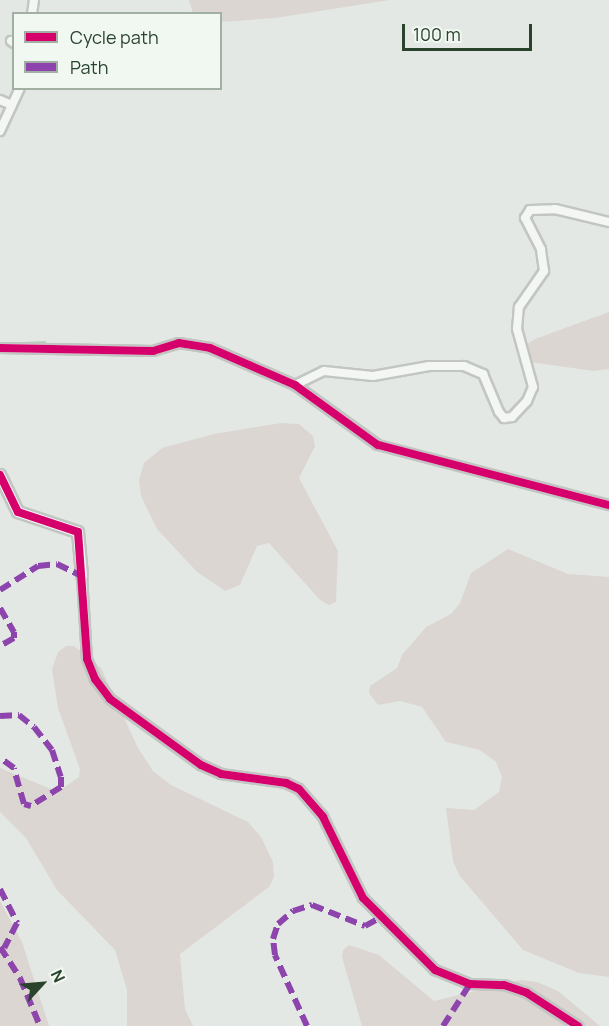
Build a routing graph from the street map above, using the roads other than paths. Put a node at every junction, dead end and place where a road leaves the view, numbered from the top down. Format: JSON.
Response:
{"nodes":[{"id":1,"x":19,"y":90,"type":"edge"},
{"id":2,"x":0,"y":100,"type":"edge"},
{"id":3,"x":12,"y":105,"type":"junction"},
{"id":4,"x":0,"y":131,"type":"edge"},
{"id":5,"x":609,"y":222,"type":"edge"},
{"id":6,"x":0,"y":348,"type":"edge"},
{"id":7,"x":295,"y":385,"type":"junction"},
{"id":8,"x":0,"y":476,"type":"edge"},
{"id":9,"x":609,"y":505,"type":"edge"},
{"id":10,"x":82,"y":576,"type":"joint"},
{"id":11,"x":579,"y":1026,"type":"edge"}],
"edges":[{"from":1,"to":3,"type":"street"},
{"from":2,"to":3,"type":"street"},
{"from":3,"to":4,"type":"street"},
{"from":5,"to":7,"type":"street"},
{"from":6,"to":7,"type":"street"},
{"from":7,"to":9,"type":"street"},
{"from":8,"to":10,"type":"street"},
{"from":10,"to":11,"type":"street"}]}
